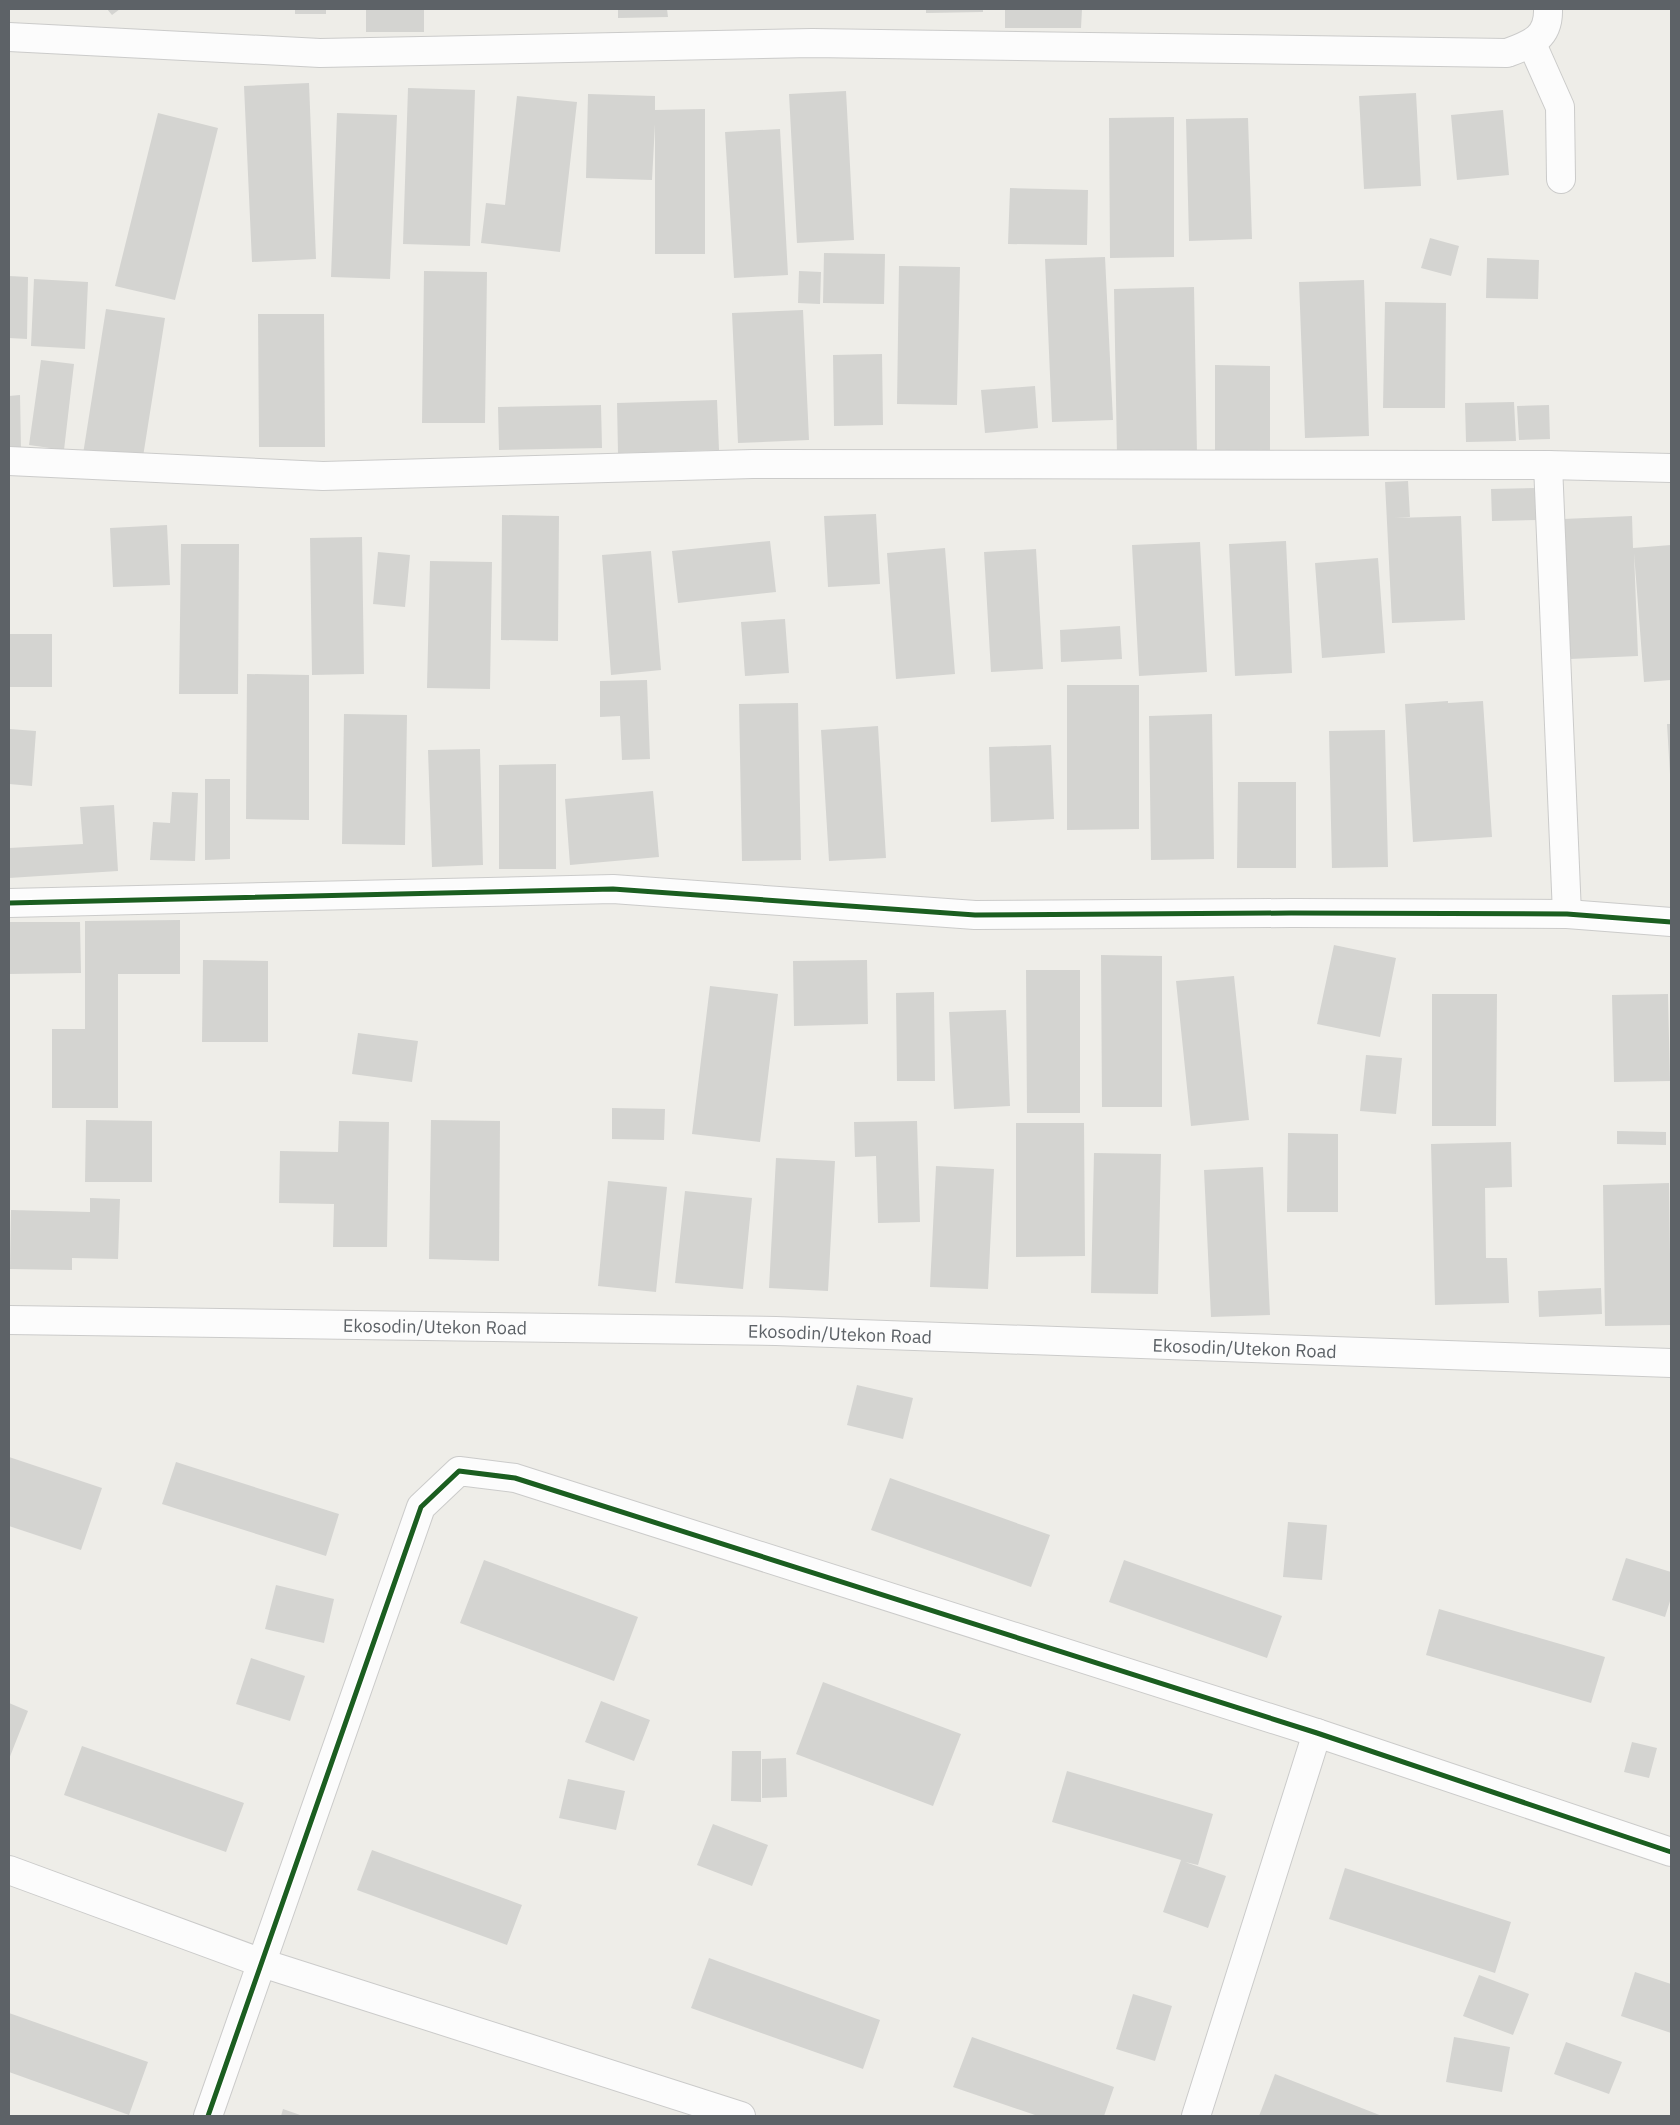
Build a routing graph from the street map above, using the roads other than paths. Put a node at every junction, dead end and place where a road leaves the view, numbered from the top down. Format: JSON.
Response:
{"nodes":[{"id":1,"x":1548,"y":9,"type":"edge"},
{"id":2,"x":9,"y":37,"type":"edge"},
{"id":3,"x":1532,"y":44,"type":"junction"},
{"id":4,"x":1561,"y":179,"type":"dead end"},
{"id":5,"x":9,"y":461,"type":"edge"},
{"id":6,"x":1548,"y":465,"type":"junction"},
{"id":7,"x":1671,"y":468,"type":"edge"},
{"id":8,"x":9,"y":903,"type":"edge"},
{"id":9,"x":1567,"y":914,"type":"junction"},
{"id":10,"x":1671,"y":922,"type":"edge"},
{"id":11,"x":9,"y":1320,"type":"edge"},
{"id":12,"x":1671,"y":1363,"type":"edge"},
{"id":13,"x":1317,"y":1733,"type":"junction"},
{"id":14,"x":1671,"y":1852,"type":"edge"},
{"id":15,"x":9,"y":1870,"type":"edge"},
{"id":16,"x":262,"y":1962,"type":"junction"},
{"id":17,"x":208,"y":2116,"type":"edge"},
{"id":18,"x":742,"y":2116,"type":"edge"},
{"id":19,"x":1196,"y":2116,"type":"edge"}],
"edges":[{"from":1,"to":3,"type":"street"},
{"from":2,"to":3,"type":"street"},
{"from":3,"to":4,"type":"street"},
{"from":5,"to":6,"type":"street"},
{"from":6,"to":7,"type":"street"},
{"from":6,"to":9,"type":"street"},
{"from":8,"to":9,"type":"street"},
{"from":9,"to":10,"type":"street"},
{"from":11,"to":12,"type":"street","name":"Ekosodin/Utekon Road"},
{"from":13,"to":14,"type":"street"},
{"from":13,"to":16,"type":"street"},
{"from":13,"to":19,"type":"street"},
{"from":15,"to":16,"type":"street"},
{"from":16,"to":17,"type":"street"},
{"from":16,"to":18,"type":"street"}]}
